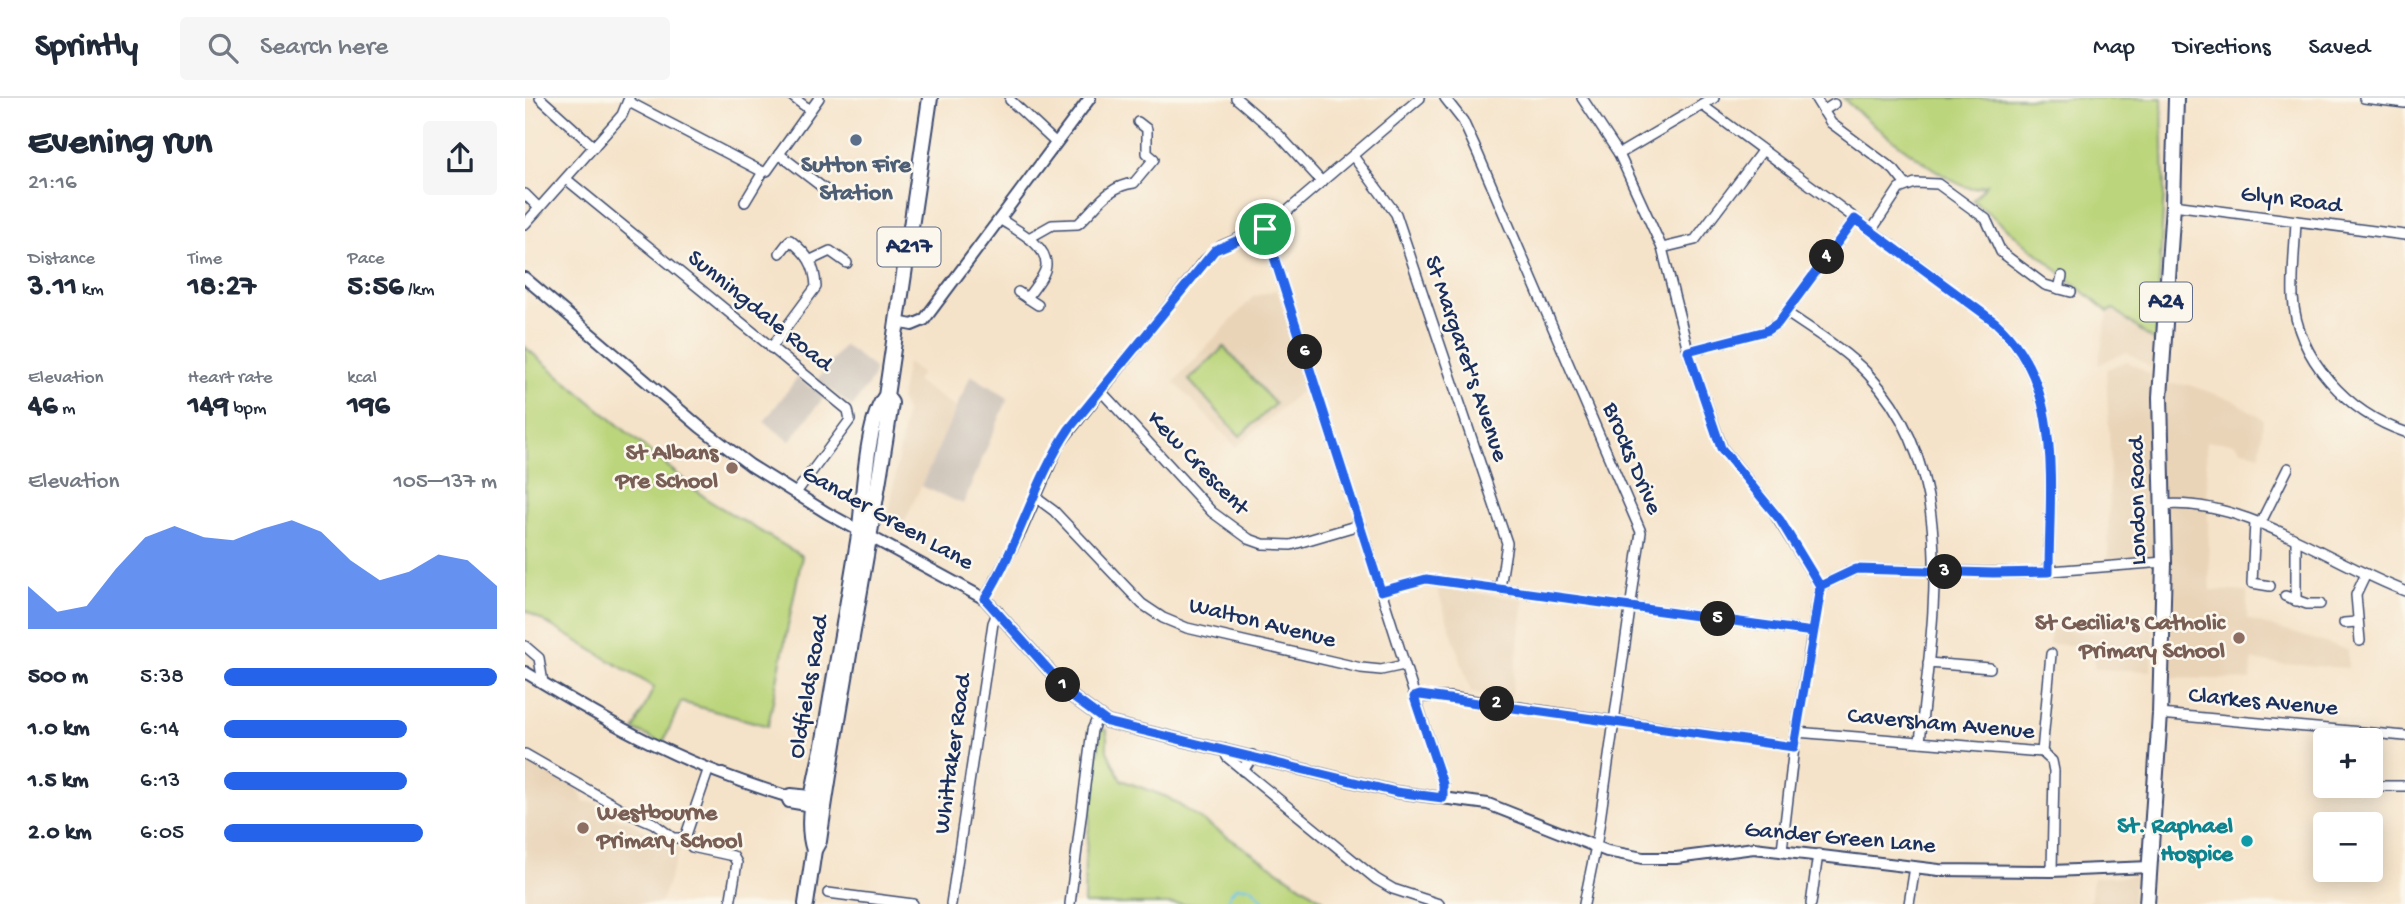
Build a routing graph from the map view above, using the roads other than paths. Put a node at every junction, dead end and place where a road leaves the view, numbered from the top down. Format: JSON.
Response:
{"nodes":[{"id":1,"x":540,"y":98,"type":"edge"},
{"id":2,"x":794,"y":98,"type":"edge"},
{"id":3,"x":819,"y":98,"type":"edge"},
{"id":4,"x":930,"y":98,"type":"edge"},
{"id":5,"x":1090,"y":98,"type":"edge"},
{"id":6,"x":1420,"y":98,"type":"edge"},
{"id":7,"x":1445,"y":98,"type":"edge"},
{"id":8,"x":1581,"y":98,"type":"edge"},
{"id":9,"x":1714,"y":98,"type":"edge"},
{"id":10,"x":2176,"y":98,"type":"edge"},
{"id":11,"x":2364,"y":98,"type":"edge"},
{"id":12,"x":1237,"y":99,"type":"edge"},
{"id":13,"x":1816,"y":99,"type":"edge"},
{"id":14,"x":629,"y":100,"type":"edge"},
{"id":15,"x":1010,"y":100,"type":"dead end"},
{"id":16,"x":2405,"y":103,"type":"edge"},
{"id":17,"x":1834,"y":104,"type":"dead end"},
{"id":18,"x":1702,"y":105,"type":"junction"},
{"id":19,"x":810,"y":110,"type":"junction"},
{"id":20,"x":1822,"y":111,"type":"junction"},
{"id":21,"x":1138,"y":122,"type":"dead end"},
{"id":22,"x":1056,"y":143,"type":"junction"},
{"id":23,"x":594,"y":147,"type":"junction"},
{"id":24,"x":1762,"y":151,"type":"junction"},
{"id":25,"x":779,"y":154,"type":"junction"},
{"id":26,"x":1619,"y":154,"type":"junction"},
{"id":27,"x":1353,"y":156,"type":"junction"},
{"id":28,"x":763,"y":172,"type":"junction"},
{"id":29,"x":566,"y":179,"type":"junction"},
{"id":30,"x":1322,"y":182,"type":"junction"},
{"id":31,"x":1906,"y":185,"type":"junction"},
{"id":32,"x":826,"y":190,"type":"dead end"},
{"id":33,"x":525,"y":194,"type":"edge"},
{"id":34,"x":745,"y":202,"type":"dead end"},
{"id":35,"x":2173,"y":205,"type":"junction"},
{"id":36,"x":540,"y":208,"type":"junction"},
{"id":37,"x":1000,"y":219,"type":"junction"},
{"id":38,"x":1855,"y":219,"type":"junction"},
{"id":39,"x":2296,"y":221,"type":"junction"},
{"id":40,"x":525,"y":224,"type":"edge"},
{"id":41,"x":1265,"y":229,"type":"junction"},
{"id":42,"x":1871,"y":231,"type":"junction"},
{"id":43,"x":2405,"y":235,"type":"edge"},
{"id":44,"x":1028,"y":238,"type":"junction"},
{"id":45,"x":1662,"y":248,"type":"junction"},
{"id":46,"x":780,"y":253,"type":"dead end"},
{"id":47,"x":811,"y":260,"type":"junction"},
{"id":48,"x":847,"y":264,"type":"dead end"},
{"id":49,"x":2061,"y":276,"type":"dead end"},
{"id":50,"x":525,"y":278,"type":"edge"},
{"id":51,"x":2059,"y":289,"type":"junction"},
{"id":52,"x":1018,"y":292,"type":"dead end"},
{"id":53,"x":2071,"y":292,"type":"dead end"},
{"id":54,"x":1027,"y":298,"type":"junction"},
{"id":55,"x":1038,"y":305,"type":"dead end"},
{"id":56,"x":1787,"y":313,"type":"junction"},
{"id":57,"x":897,"y":322,"type":"junction"},
{"id":58,"x":771,"y":348,"type":"junction"},
{"id":59,"x":1688,"y":351,"type":"junction"},
{"id":60,"x":1100,"y":390,"type":"junction"},
{"id":61,"x":2405,"y":432,"type":"edge"},
{"id":62,"x":2288,"y":468,"type":"dead end"},
{"id":63,"x":795,"y":494,"type":"junction"},
{"id":64,"x":1035,"y":497,"type":"junction"},
{"id":65,"x":2162,"y":505,"type":"junction"},
{"id":66,"x":2257,"y":523,"type":"junction"},
{"id":67,"x":1359,"y":525,"type":"junction"},
{"id":68,"x":865,"y":533,"type":"junction"},
{"id":69,"x":2296,"y":540,"type":"junction"},
{"id":70,"x":2164,"y":562,"type":"junction"},
{"id":71,"x":1935,"y":571,"type":"junction"},
{"id":72,"x":2049,"y":572,"type":"junction"},
{"id":73,"x":2366,"y":574,"type":"junction"},
{"id":74,"x":1820,"y":586,"type":"junction"},
{"id":75,"x":2270,"y":586,"type":"dead end"},
{"id":76,"x":1500,"y":588,"type":"junction"},
{"id":77,"x":1381,"y":591,"type":"junction"},
{"id":78,"x":2405,"y":591,"type":"edge"},
{"id":79,"x":2285,"y":596,"type":"dead end"},
{"id":80,"x":985,"y":599,"type":"junction"},
{"id":81,"x":2296,"y":601,"type":"junction"},
{"id":82,"x":2320,"y":604,"type":"dead end"},
{"id":83,"x":1632,"y":607,"type":"junction"},
{"id":84,"x":998,"y":611,"type":"junction"},
{"id":85,"x":2357,"y":622,"type":"junction"},
{"id":86,"x":2344,"y":624,"type":"dead end"},
{"id":87,"x":1813,"y":632,"type":"junction"},
{"id":88,"x":2360,"y":641,"type":"dead end"},
{"id":89,"x":525,"y":646,"type":"edge"},
{"id":90,"x":2050,"y":654,"type":"dead end"},
{"id":91,"x":1928,"y":663,"type":"junction"},
{"id":92,"x":1404,"y":666,"type":"junction"},
{"id":93,"x":1990,"y":668,"type":"dead end"},
{"id":94,"x":525,"y":671,"type":"edge"},
{"id":95,"x":543,"y":683,"type":"junction"},
{"id":96,"x":1414,"y":697,"type":"junction"},
{"id":97,"x":2160,"y":714,"type":"junction"},
{"id":98,"x":1098,"y":717,"type":"junction"},
{"id":99,"x":1614,"y":721,"type":"junction"},
{"id":100,"x":1796,"y":732,"type":"junction"},
{"id":101,"x":2405,"y":736,"type":"edge"},
{"id":102,"x":1920,"y":742,"type":"junction"},
{"id":103,"x":1794,"y":747,"type":"junction"},
{"id":104,"x":1224,"y":749,"type":"junction"},
{"id":105,"x":2042,"y":752,"type":"junction"},
{"id":106,"x":525,"y":754,"type":"edge"},
{"id":107,"x":1252,"y":756,"type":"junction"},
{"id":108,"x":708,"y":771,"type":"junction"},
{"id":109,"x":1243,"y":771,"type":"junction"},
{"id":110,"x":2383,"y":786,"type":"edge"},
{"id":111,"x":2405,"y":786,"type":"edge"},
{"id":112,"x":1443,"y":798,"type":"junction"},
{"id":113,"x":819,"y":802,"type":"junction"},
{"id":114,"x":685,"y":838,"type":"junction"},
{"id":115,"x":1595,"y":846,"type":"junction"},
{"id":116,"x":1782,"y":850,"type":"junction"},
{"id":117,"x":1818,"y":854,"type":"junction"},
{"id":118,"x":1915,"y":867,"type":"junction"},
{"id":119,"x":2150,"y":867,"type":"junction"},
{"id":120,"x":2052,"y":871,"type":"junction"},
{"id":121,"x":828,"y":892,"type":"dead end"},
{"id":122,"x":730,"y":904,"type":"edge"},
{"id":123,"x":806,"y":904,"type":"edge"},
{"id":124,"x":913,"y":904,"type":"edge"},
{"id":125,"x":951,"y":904,"type":"edge"},
{"id":126,"x":1070,"y":904,"type":"edge"},
{"id":127,"x":1439,"y":904,"type":"edge"},
{"id":128,"x":1584,"y":904,"type":"edge"},
{"id":129,"x":1811,"y":904,"type":"edge"},
{"id":130,"x":1909,"y":904,"type":"edge"},
{"id":131,"x":2147,"y":904,"type":"edge"}],
"edges":[{"from":1,"to":23,"type":"street"},
{"from":2,"to":19,"type":"street"},
{"from":3,"to":19,"type":"street"},
{"from":4,"to":57,"type":"highway","number":"A217"},
{"from":5,"to":22,"type":"street"},
{"from":6,"to":27,"type":"street"},
{"from":7,"to":83,"type":"street","name":"Brocks Drive"},
{"from":8,"to":26,"type":"street"},
{"from":9,"to":18,"type":"street"},
{"from":10,"to":35,"type":"highway","name":"London Road","number":"A24"},
{"from":11,"to":16,"type":"street"},
{"from":12,"to":30,"type":"street"},
{"from":13,"to":20,"type":"street"},
{"from":14,"to":23,"type":"street"},
{"from":14,"to":28,"type":"street"},
{"from":15,"to":22,"type":"street"},
{"from":17,"to":20,"type":"street"},
{"from":18,"to":24,"type":"street"},
{"from":18,"to":26,"type":"street"},
{"from":19,"to":25,"type":"street"},
{"from":20,"to":31,"type":"street"},
{"from":21,"to":44,"type":"street"},
{"from":22,"to":37,"type":"street"},
{"from":23,"to":29,"type":"street"},
{"from":24,"to":38,"type":"street"},
{"from":24,"to":45,"type":"street"},
{"from":25,"to":28,"type":"street"},
{"from":25,"to":32,"type":"street"},
{"from":26,"to":45,"type":"street"},
{"from":27,"to":30,"type":"street"},
{"from":27,"to":76,"type":"street","name":"St Margaret's Avenue"},
{"from":28,"to":34,"type":"street"},
{"from":29,"to":36,"type":"street"},
{"from":29,"to":58,"type":"street","name":"Sunningdale Road"},
{"from":30,"to":41,"type":"street"},
{"from":31,"to":42,"type":"street"},
{"from":31,"to":51,"type":"street"},
{"from":33,"to":36,"type":"street"},
{"from":35,"to":39,"type":"street","name":"Glyn Road"},
{"from":35,"to":65,"type":"highway","name":"London Road","number":"A24"},
{"from":36,"to":40,"type":"street"},
{"from":37,"to":44,"type":"street"},
{"from":37,"to":57,"type":"street"},
{"from":38,"to":42,"type":"street"},
{"from":38,"to":56,"type":"street"},
{"from":39,"to":43,"type":"street","name":"Glyn Road"},
{"from":39,"to":61,"type":"street"},
{"from":41,"to":60,"type":"street"},
{"from":41,"to":67,"type":"street"},
{"from":42,"to":72,"type":"street"},
{"from":44,"to":54,"type":"street"},
{"from":45,"to":59,"type":"street"},
{"from":46,"to":47,"type":"street"},
{"from":47,"to":48,"type":"street"},
{"from":47,"to":58,"type":"street"},
{"from":49,"to":51,"type":"street"},
{"from":50,"to":63,"type":"street","name":"Gander Green Lane"},
{"from":51,"to":53,"type":"street"},
{"from":52,"to":54,"type":"street"},
{"from":54,"to":55,"type":"street"},
{"from":56,"to":59,"type":"street"},
{"from":56,"to":71,"type":"street"},
{"from":57,"to":68,"type":"highway","number":"A217"},
{"from":58,"to":63,"type":"street","name":"Sunningdale Road"},
{"from":59,"to":74,"type":"street"},
{"from":60,"to":64,"type":"street"},
{"from":60,"to":67,"type":"street","name":"Kew Crescent"},
{"from":62,"to":66,"type":"street"},
{"from":63,"to":68,"type":"street","name":"Gander Green Lane"},
{"from":64,"to":80,"type":"street"},
{"from":64,"to":92,"type":"street","name":"Walton Avenue"},
{"from":65,"to":66,"type":"street"},
{"from":65,"to":70,"type":"highway","name":"London Road","number":"A24"},
{"from":66,"to":69,"type":"street"},
{"from":66,"to":75,"type":"street"},
{"from":67,"to":77,"type":"street"},
{"from":68,"to":80,"type":"street","name":"Gander Green Lane"},
{"from":68,"to":113,"type":"highway","name":"Oldfields Road","number":"A217"},
{"from":69,"to":73,"type":"street"},
{"from":69,"to":81,"type":"street"},
{"from":70,"to":72,"type":"street"},
{"from":70,"to":97,"type":"highway","name":"London Road","number":"A24"},
{"from":71,"to":72,"type":"street"},
{"from":71,"to":74,"type":"street"},
{"from":71,"to":91,"type":"street"},
{"from":73,"to":78,"type":"street"},
{"from":73,"to":85,"type":"street"},
{"from":74,"to":87,"type":"street"},
{"from":76,"to":77,"type":"street"},
{"from":76,"to":83,"type":"street"},
{"from":77,"to":92,"type":"street"},
{"from":79,"to":81,"type":"street"},
{"from":80,"to":84,"type":"street","name":"Gander Green Lane"},
{"from":81,"to":82,"type":"street"},
{"from":83,"to":87,"type":"street"},
{"from":83,"to":99,"type":"street","name":"Brocks Drive"},
{"from":84,"to":98,"type":"street","name":"Gander Green Lane"},
{"from":84,"to":125,"type":"street","name":"Whittaker Road"},
{"from":85,"to":86,"type":"street"},
{"from":85,"to":88,"type":"street"},
{"from":87,"to":100,"type":"street"},
{"from":89,"to":95,"type":"street"},
{"from":90,"to":105,"type":"street"},
{"from":91,"to":93,"type":"street"},
{"from":91,"to":102,"type":"street"},
{"from":92,"to":96,"type":"street"},
{"from":94,"to":95,"type":"street"},
{"from":95,"to":108,"type":"street"},
{"from":96,"to":99,"type":"street"},
{"from":96,"to":112,"type":"street"},
{"from":97,"to":101,"type":"street","name":"Clarkes Avenue"},
{"from":97,"to":119,"type":"highway","name":"London Road","number":"A24"},
{"from":98,"to":104,"type":"street","name":"Gander Green Lane"},
{"from":98,"to":126,"type":"street"},
{"from":99,"to":103,"type":"street"},
{"from":99,"to":115,"type":"street","name":"Brocks Drive"},
{"from":100,"to":102,"type":"street","name":"Caversham Avenue"},
{"from":100,"to":103,"type":"street"},
{"from":102,"to":105,"type":"street","name":"Caversham Avenue"},
{"from":103,"to":116,"type":"street"},
{"from":104,"to":107,"type":"street","name":"Gander Green Lane"},
{"from":104,"to":109,"type":"street"},
{"from":105,"to":120,"type":"street","name":"Caversham Avenue"},
{"from":106,"to":114,"type":"street"},
{"from":107,"to":109,"type":"street"},
{"from":107,"to":112,"type":"street","name":"Gander Green Lane"},
{"from":108,"to":113,"type":"street"},
{"from":108,"to":114,"type":"street"},
{"from":109,"to":127,"type":"street"},
{"from":110,"to":111,"type":"street"},
{"from":112,"to":115,"type":"street","name":"Gander Green Lane"},
{"from":113,"to":123,"type":"highway","name":"Oldfields Road","number":"A217"},
{"from":114,"to":122,"type":"street"},
{"from":115,"to":116,"type":"street","name":"Gander Green Lane"},
{"from":115,"to":128,"type":"street","name":"Brocks Drive"},
{"from":116,"to":117,"type":"street","name":"Gander Green Lane"},
{"from":117,"to":118,"type":"street","name":"Gander Green Lane"},
{"from":117,"to":129,"type":"street"},
{"from":118,"to":120,"type":"street","name":"Gander Green Lane"},
{"from":118,"to":130,"type":"street"},
{"from":119,"to":120,"type":"street","name":"Gander Green Lane"},
{"from":119,"to":131,"type":"highway","name":"London Road","number":"A24"},
{"from":121,"to":124,"type":"street"}]}
